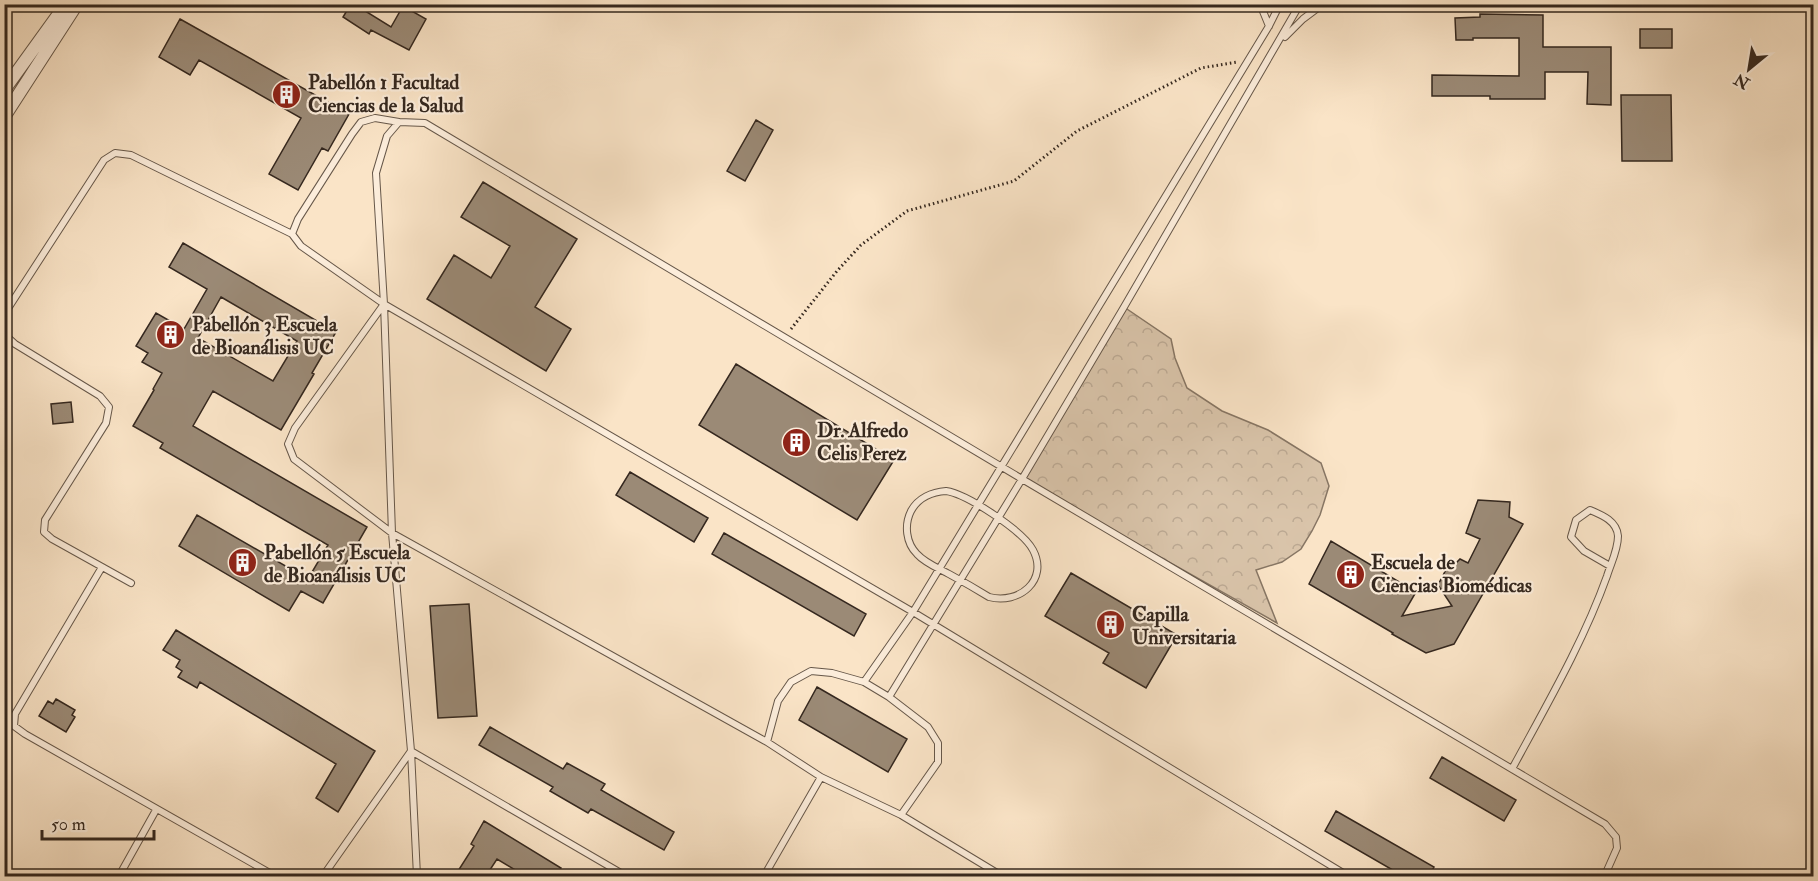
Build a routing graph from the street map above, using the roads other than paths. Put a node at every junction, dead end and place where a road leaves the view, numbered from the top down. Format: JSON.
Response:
{"nodes":[{"id":1,"x":66,"y":4,"type":"edge"},
{"id":2,"x":77,"y":4,"type":"edge"},
{"id":3,"x":1260,"y":4,"type":"edge"},
{"id":4,"x":1280,"y":4,"type":"edge"},
{"id":5,"x":1300,"y":4,"type":"edge"},
{"id":6,"x":1323,"y":4,"type":"edge"},
{"id":7,"x":1269,"y":26,"type":"junction"},
{"id":8,"x":1280,"y":42,"type":"junction"},
{"id":9,"x":4,"y":90,"type":"edge"},
{"id":10,"x":9,"y":99,"type":"edge"},
{"id":11,"x":4,"y":117,"type":"edge"},
{"id":12,"x":399,"y":122,"type":"junction"},
{"id":13,"x":292,"y":234,"type":"junction"},
{"id":14,"x":384,"y":304,"type":"junction"},
{"id":15,"x":4,"y":319,"type":"edge"},
{"id":16,"x":4,"y":334,"type":"edge"},
{"id":17,"x":1002,"y":467,"type":"junction"},
{"id":18,"x":1022,"y":480,"type":"junction"},
{"id":19,"x":978,"y":506,"type":"junction"},
{"id":20,"x":998,"y":518,"type":"junction"},
{"id":21,"x":392,"y":533,"type":"junction"},
{"id":22,"x":1610,"y":566,"type":"junction"},
{"id":23,"x":102,"y":567,"type":"junction"},
{"id":24,"x":939,"y":569,"type":"junction"},
{"id":25,"x":960,"y":580,"type":"junction"},
{"id":26,"x":131,"y":583,"type":"dead end"},
{"id":27,"x":914,"y":612,"type":"junction"},
{"id":28,"x":933,"y":625,"type":"junction"},
{"id":29,"x":864,"y":682,"type":"junction"},
{"id":30,"x":889,"y":698,"type":"junction"},
{"id":31,"x":767,"y":742,"type":"junction"},
{"id":32,"x":411,"y":751,"type":"junction"},
{"id":33,"x":1512,"y":769,"type":"junction"},
{"id":34,"x":821,"y":777,"type":"junction"},
{"id":35,"x":156,"y":810,"type":"junction"},
{"id":36,"x":901,"y":815,"type":"junction"},
{"id":37,"x":119,"y":876,"type":"edge"},
{"id":38,"x":275,"y":876,"type":"edge"},
{"id":39,"x":323,"y":876,"type":"edge"},
{"id":40,"x":417,"y":876,"type":"edge"},
{"id":41,"x":626,"y":876,"type":"edge"},
{"id":42,"x":764,"y":876,"type":"edge"},
{"id":43,"x":1002,"y":876,"type":"edge"},
{"id":44,"x":1348,"y":876,"type":"edge"},
{"id":45,"x":1604,"y":876,"type":"edge"}],
"edges":[{"from":1,"to":9,"type":"street"},
{"from":2,"to":10,"type":"street"},
{"from":3,"to":7,"type":"lane"},
{"from":4,"to":7,"type":"lane"},
{"from":5,"to":8,"type":"lane"},
{"from":6,"to":8,"type":"lane"},
{"from":7,"to":17,"type":"lane"},
{"from":8,"to":18,"type":"lane"},
{"from":10,"to":11,"type":"street"},
{"from":12,"to":13,"type":"lane"},
{"from":12,"to":14,"type":"lane"},
{"from":12,"to":17,"type":"lane"},
{"from":13,"to":14,"type":"lane"},
{"from":13,"to":15,"type":"lane"},
{"from":14,"to":21,"type":"lane"},
{"from":14,"to":21,"type":"lane"},
{"from":14,"to":27,"type":"lane"},
{"from":16,"to":23,"type":"lane"},
{"from":17,"to":18,"type":"lane"},
{"from":17,"to":19,"type":"lane"},
{"from":18,"to":20,"type":"lane"},
{"from":18,"to":33,"type":"lane"},
{"from":19,"to":20,"type":"lane"},
{"from":19,"to":24,"type":"lane"},
{"from":19,"to":24,"type":"lane"},
{"from":20,"to":25,"type":"lane"},
{"from":20,"to":25,"type":"lane"},
{"from":21,"to":31,"type":"lane"},
{"from":21,"to":32,"type":"lane"},
{"from":22,"to":22,"type":"lane"},
{"from":22,"to":33,"type":"lane"},
{"from":23,"to":26,"type":"lane"},
{"from":23,"to":35,"type":"lane"},
{"from":24,"to":25,"type":"lane"},
{"from":24,"to":27,"type":"lane"},
{"from":25,"to":28,"type":"lane"},
{"from":27,"to":28,"type":"lane"},
{"from":27,"to":29,"type":"lane"},
{"from":28,"to":30,"type":"lane"},
{"from":28,"to":44,"type":"lane"},
{"from":29,"to":30,"type":"lane"},
{"from":29,"to":31,"type":"lane"},
{"from":30,"to":36,"type":"lane"},
{"from":31,"to":34,"type":"lane"},
{"from":32,"to":39,"type":"lane"},
{"from":32,"to":40,"type":"lane"},
{"from":32,"to":41,"type":"lane"},
{"from":33,"to":45,"type":"lane"},
{"from":34,"to":36,"type":"lane"},
{"from":34,"to":42,"type":"lane"},
{"from":35,"to":37,"type":"lane"},
{"from":35,"to":38,"type":"lane"},
{"from":36,"to":43,"type":"lane"}]}
